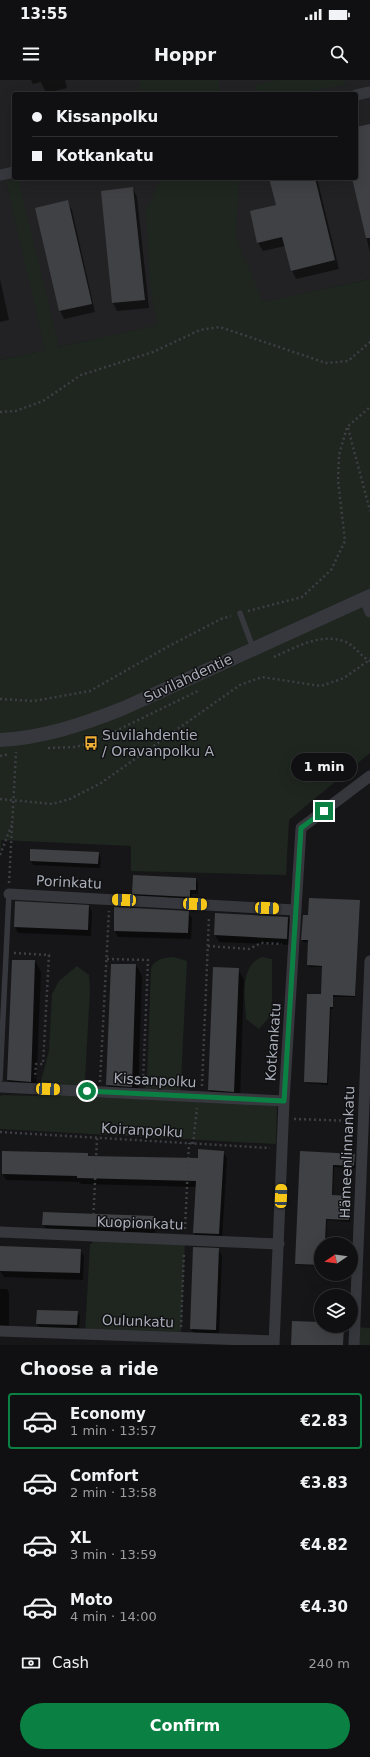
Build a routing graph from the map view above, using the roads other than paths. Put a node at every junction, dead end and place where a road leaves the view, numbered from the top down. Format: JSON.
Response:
{"nodes":[{"id":1,"x":370,"y":92,"type":"edge"},
{"id":2,"x":358,"y":95,"type":"edge"},
{"id":3,"x":12,"y":172,"type":"edge"},
{"id":4,"x":0,"y":175,"type":"edge"},
{"id":5,"x":367,"y":597,"type":"edge"},
{"id":6,"x":370,"y":612,"type":"edge"},
{"id":7,"x":240,"y":613,"type":"road end"},
{"id":8,"x":253,"y":649,"type":"junction"},
{"id":9,"x":0,"y":740,"type":"edge"},
{"id":10,"x":370,"y":776,"type":"edge"},
{"id":11,"x":9,"y":894,"type":"joint"},
{"id":12,"x":296,"y":910,"type":"junction"},
{"id":13,"x":370,"y":961,"type":"edge"},
{"id":14,"x":0,"y":1079,"type":"edge"},
{"id":15,"x":0,"y":1087,"type":"edge"},
{"id":16,"x":284,"y":1101,"type":"junction"},
{"id":17,"x":0,"y":1232,"type":"edge"},
{"id":18,"x":279,"y":1244,"type":"junction"},
{"id":19,"x":0,"y":1331,"type":"edge"},
{"id":20,"x":274,"y":1343,"type":"edge"},
{"id":21,"x":354,"y":1345,"type":"edge"}],
"edges":[{"from":1,"to":2,"type":"street"},
{"from":3,"to":4,"type":"street"},
{"from":5,"to":6,"type":"street"},
{"from":5,"to":8,"type":"street","name":"Suvilahdentie"},
{"from":7,"to":8,"type":"lane"},
{"from":8,"to":9,"type":"street","name":"Suvilahdentie"},
{"from":10,"to":12,"type":"street","name":"Kotkankatu"},
{"from":11,"to":12,"type":"street","name":"Porinkatu"},
{"from":11,"to":14,"type":"lane"},
{"from":12,"to":16,"type":"street","name":"Kotkankatu"},
{"from":13,"to":21,"type":"street","name":"Hämeenlinnankatu"},
{"from":15,"to":16,"type":"street","name":"Kissanpolku"},
{"from":16,"to":18,"type":"street","name":"Kotkankatu"},
{"from":17,"to":18,"type":"street","name":"Kuopionkatu"},
{"from":18,"to":20,"type":"street","name":"Kotkankatu"},
{"from":19,"to":20,"type":"street","name":"Oulunkatu"}]}
